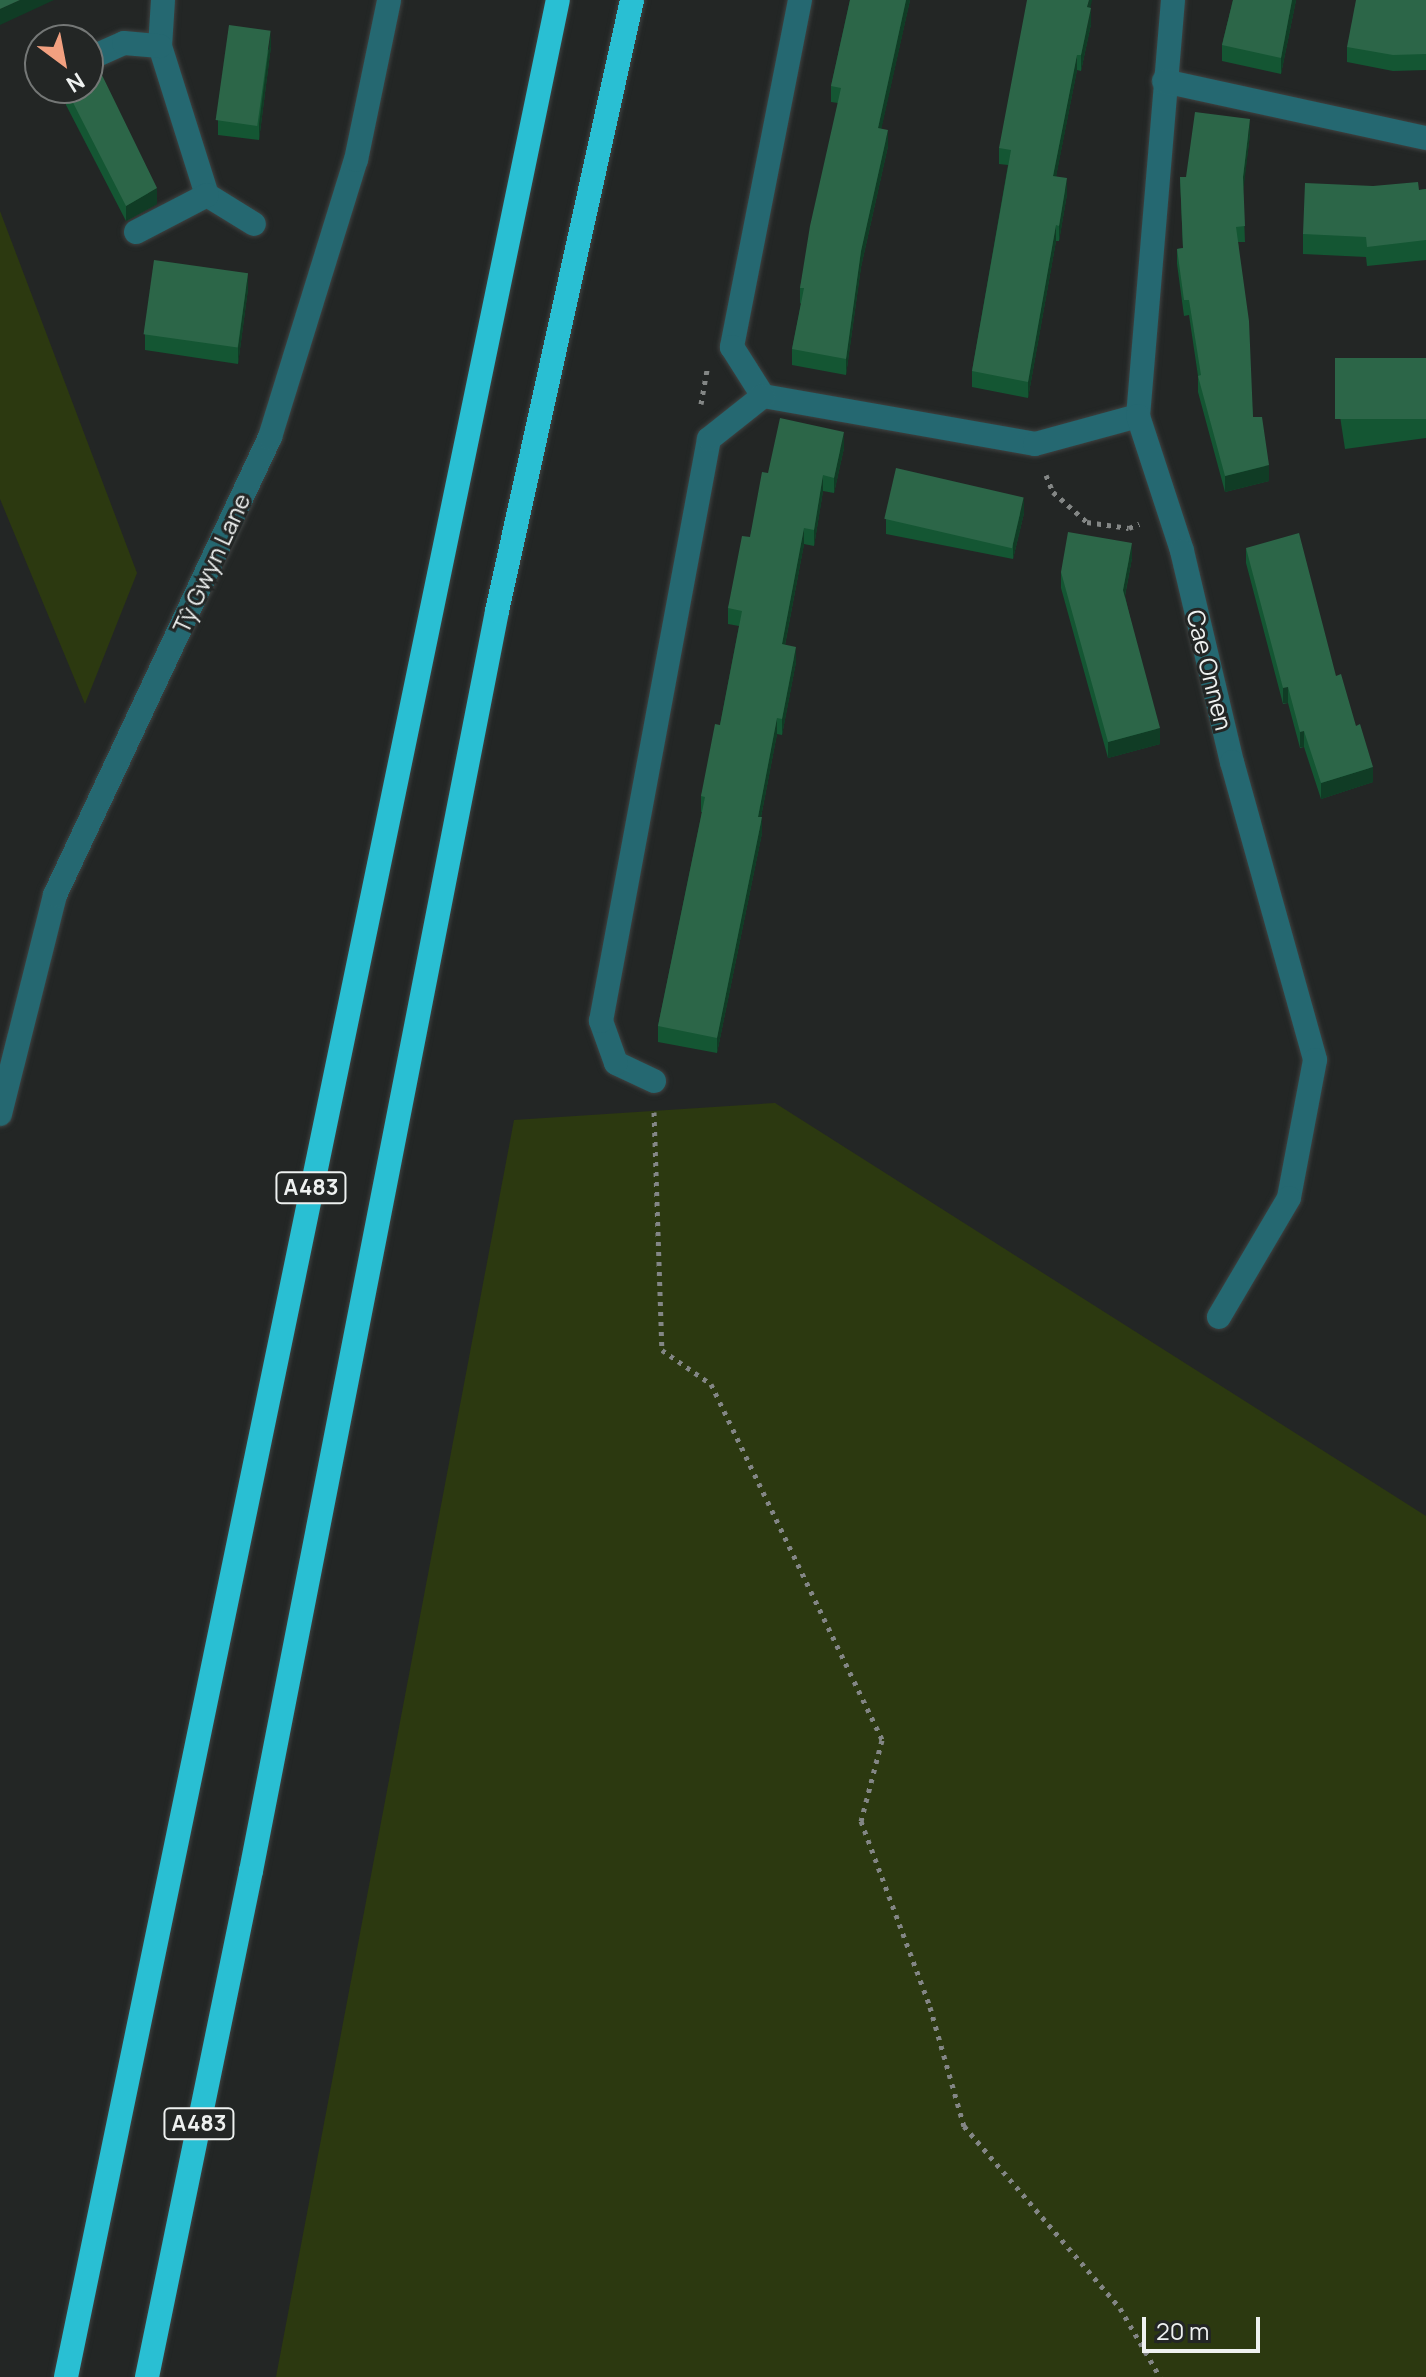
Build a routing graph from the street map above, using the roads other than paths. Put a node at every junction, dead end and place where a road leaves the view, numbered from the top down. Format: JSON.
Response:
{"nodes":[{"id":1,"x":163,"y":0,"type":"edge"},
{"id":2,"x":389,"y":0,"type":"edge"},
{"id":3,"x":558,"y":0,"type":"edge"},
{"id":4,"x":632,"y":0,"type":"edge"},
{"id":5,"x":800,"y":0,"type":"edge"},
{"id":6,"x":1173,"y":0,"type":"edge"},
{"id":7,"x":160,"y":46,"type":"junction"},
{"id":8,"x":104,"y":52,"type":"edge"},
{"id":9,"x":1164,"y":81,"type":"junction"},
{"id":10,"x":1426,"y":138,"type":"edge"},
{"id":11,"x":207,"y":195,"type":"junction"},
{"id":12,"x":254,"y":224,"type":"dead end"},
{"id":13,"x":136,"y":232,"type":"dead end"},
{"id":14,"x":763,"y":396,"type":"junction"},
{"id":15,"x":1138,"y":416,"type":"junction"},
{"id":16,"x":649,"y":1091,"type":"road end"},
{"id":17,"x":0,"y":1114,"type":"edge"},
{"id":18,"x":1219,"y":1317,"type":"dead end"},
{"id":19,"x":66,"y":2377,"type":"edge"},
{"id":20,"x":147,"y":2377,"type":"edge"}],
"edges":[{"from":1,"to":7,"type":"street"},
{"from":2,"to":17,"type":"street","name":"Tŷ Gwyn Lane"},
{"from":3,"to":19,"type":"highway","number":"A483"},
{"from":4,"to":20,"type":"highway","number":"A483"},
{"from":5,"to":14,"type":"street"},
{"from":6,"to":9,"type":"street","name":"Cae Onnen"},
{"from":7,"to":8,"type":"street"},
{"from":7,"to":11,"type":"street"},
{"from":9,"to":10,"type":"street"},
{"from":9,"to":15,"type":"street","name":"Cae Onnen"},
{"from":11,"to":12,"type":"street"},
{"from":11,"to":13,"type":"street"},
{"from":14,"to":15,"type":"street"},
{"from":14,"to":16,"type":"street"},
{"from":15,"to":18,"type":"street","name":"Cae Onnen"}]}
